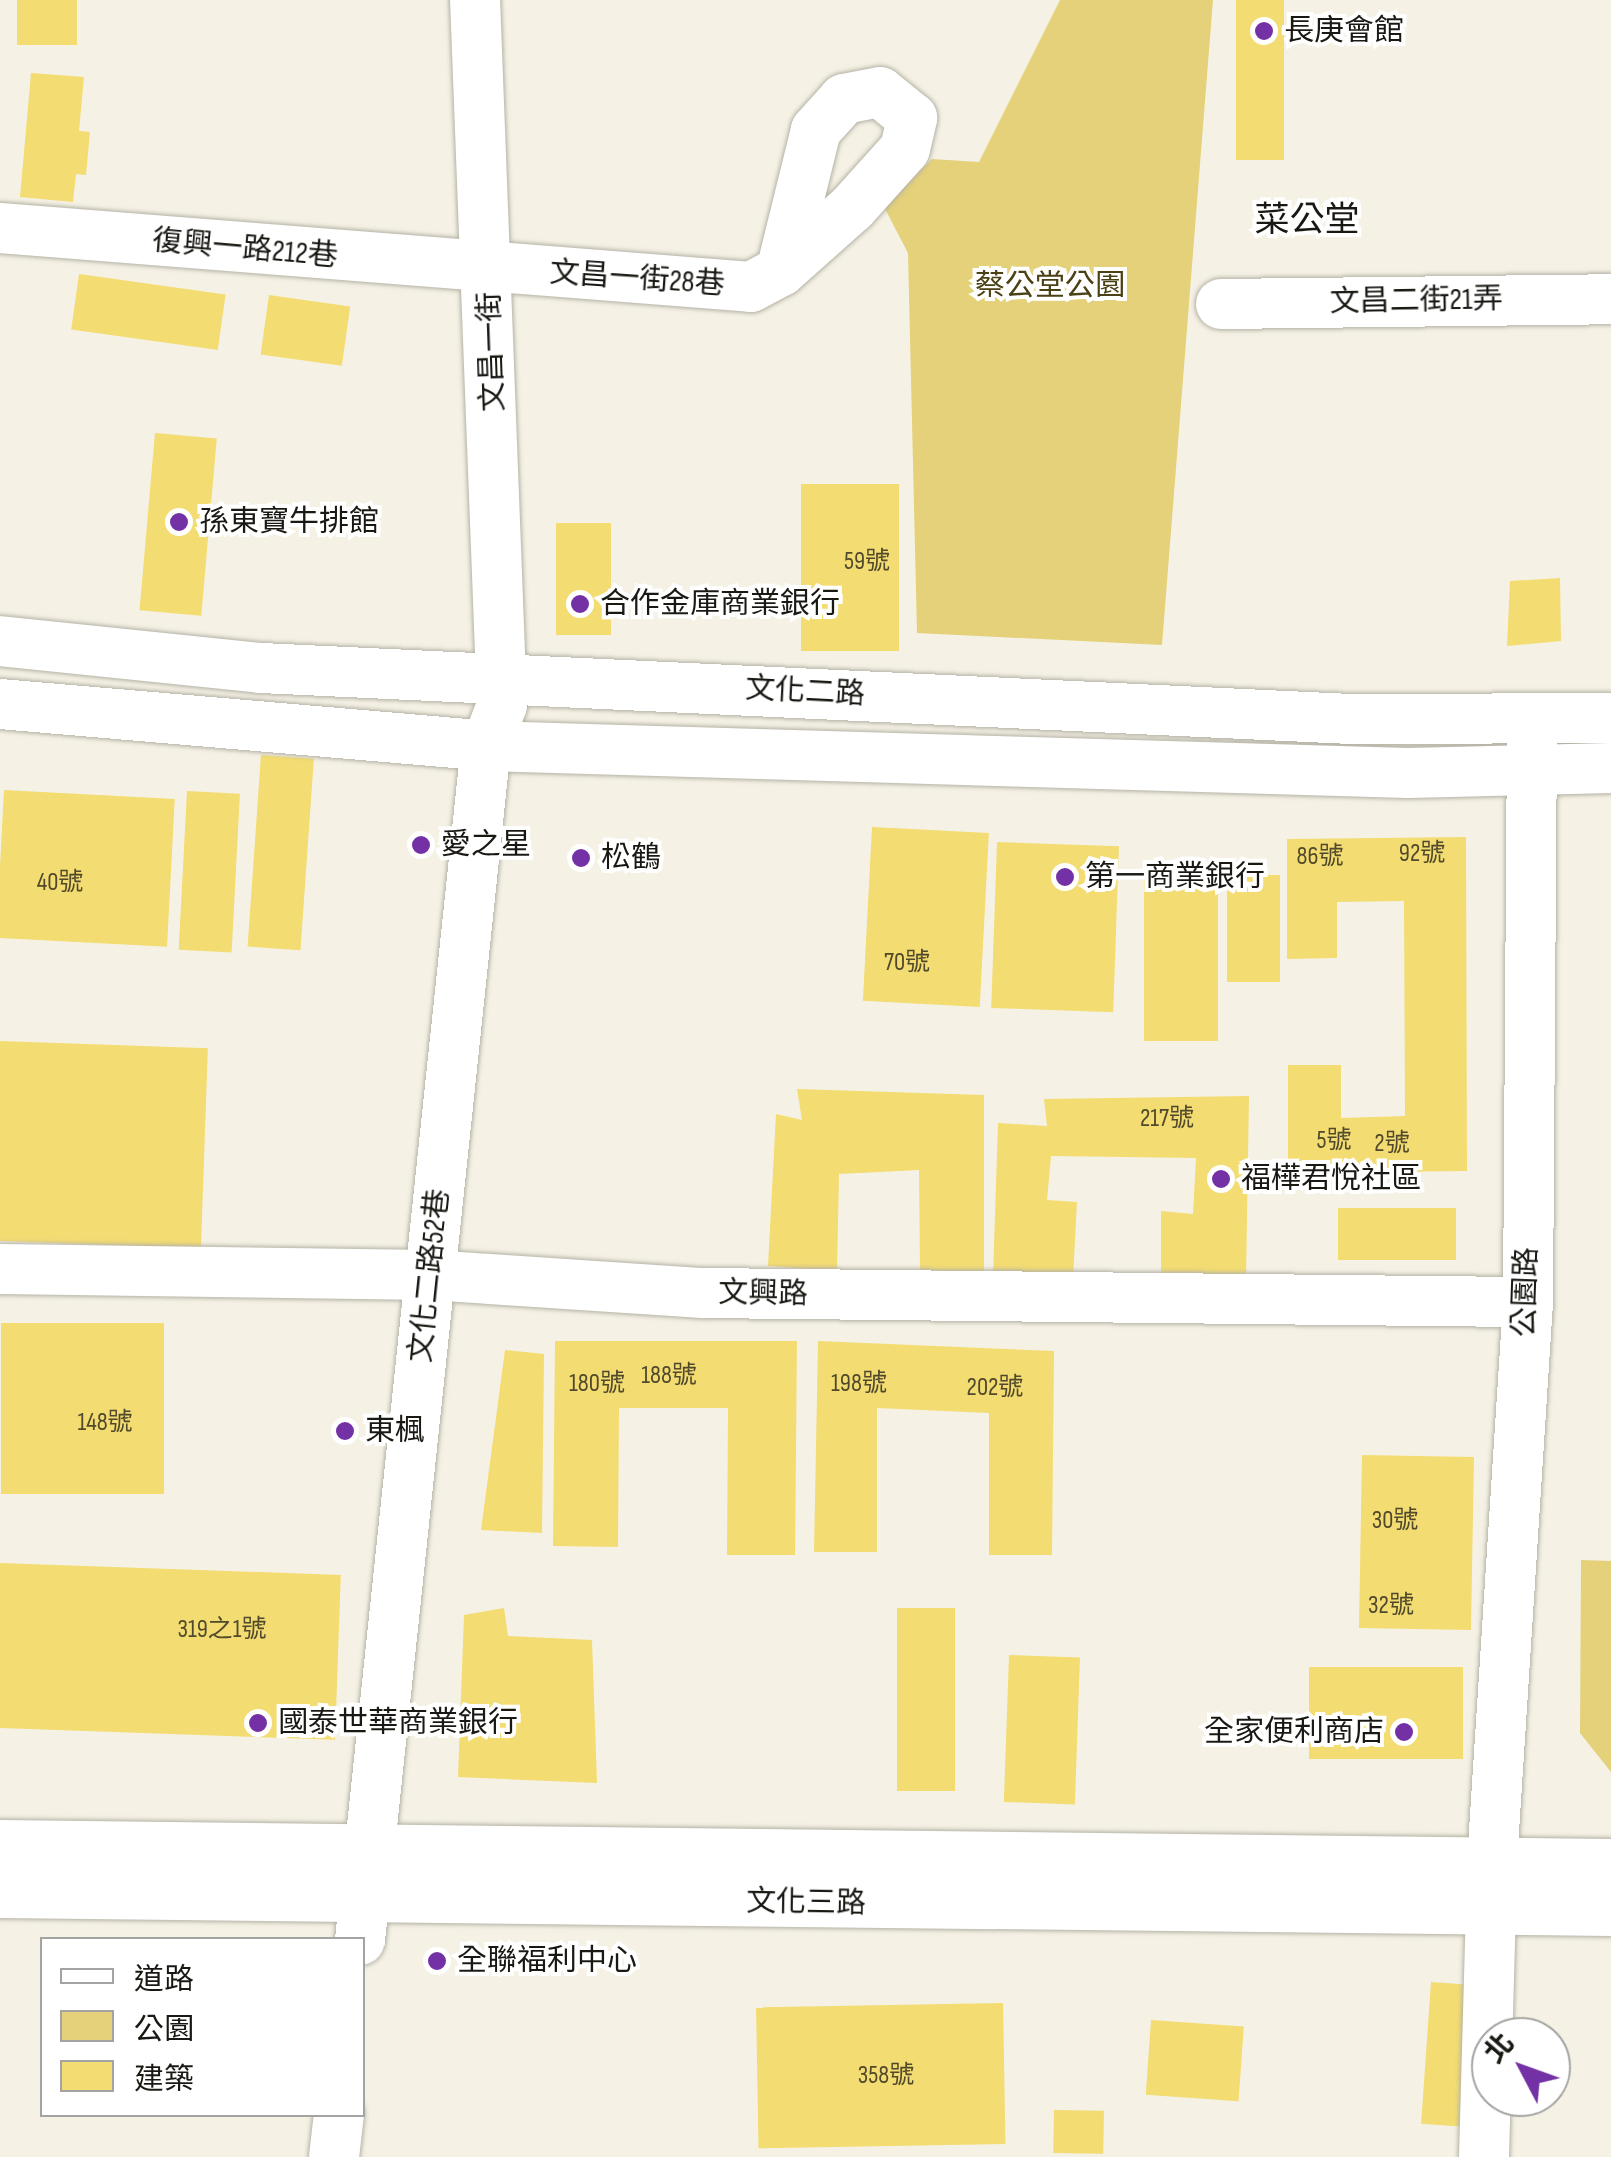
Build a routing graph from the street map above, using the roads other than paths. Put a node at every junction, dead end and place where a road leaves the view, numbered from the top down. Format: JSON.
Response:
{"nodes":[{"id":1,"x":476,"y":0,"type":"edge"},
{"id":2,"x":0,"y":228,"type":"edge"},
{"id":3,"x":489,"y":270,"type":"junction"},
{"id":4,"x":780,"y":271,"type":"dead end"},
{"id":5,"x":1611,"y":299,"type":"edge"},
{"id":6,"x":1221,"y":304,"type":"dead end"},
{"id":7,"x":0,"y":641,"type":"edge"},
{"id":8,"x":0,"y":704,"type":"edge"},
{"id":9,"x":497,"y":709,"type":"junction"},
{"id":10,"x":1611,"y":718,"type":"edge"},
{"id":11,"x":1531,"y":745,"type":"junction"},
{"id":12,"x":1611,"y":768,"type":"edge"},
{"id":13,"x":0,"y":1269,"type":"edge"},
{"id":14,"x":430,"y":1275,"type":"junction"},
{"id":15,"x":1528,"y":1302,"type":"junction"},
{"id":16,"x":0,"y":1845,"type":"edge"},
{"id":17,"x":1492,"y":1862,"type":"junction"},
{"id":18,"x":1611,"y":1864,"type":"edge"},
{"id":19,"x":0,"y":1894,"type":"edge"},
{"id":20,"x":365,"y":1895,"type":"edge"},
{"id":21,"x":1494,"y":1911,"type":"junction"},
{"id":22,"x":1611,"y":1911,"type":"edge"},
{"id":23,"x":339,"y":2117,"type":"edge"},
{"id":24,"x":334,"y":2157,"type":"edge"},
{"id":25,"x":1484,"y":2157,"type":"edge"}],
"edges":[{"from":1,"to":3,"type":"street","name":"文昌一街"},
{"from":2,"to":3,"type":"street","name":"復興一路212巷"},
{"from":3,"to":4,"type":"street","name":"文昌一街28巷"},
{"from":3,"to":9,"type":"street","name":"文昌一街"},
{"from":5,"to":6,"type":"street","name":"文昌二街21弄"},
{"from":7,"to":9,"type":"street","name":"文化二路"},
{"from":8,"to":9,"type":"street","name":"文化二路"},
{"from":9,"to":11,"type":"street","name":"文化二路"},
{"from":9,"to":11,"type":"street","name":"文化二路"},
{"from":9,"to":14,"type":"street","name":"文化二路52巷"},
{"from":10,"to":11,"type":"street","name":"文化二路"},
{"from":11,"to":12,"type":"street","name":"文化二路"},
{"from":11,"to":15,"type":"street","name":"公園路"},
{"from":13,"to":14,"type":"street","name":"文興路"},
{"from":14,"to":15,"type":"street","name":"文興路"},
{"from":14,"to":20,"type":"street","name":"文化二路52巷"},
{"from":15,"to":17,"type":"street","name":"公園路"},
{"from":16,"to":20,"type":"street","name":"文化三路"},
{"from":17,"to":18,"type":"street","name":"文化三路"},
{"from":17,"to":20,"type":"street","name":"文化三路"},
{"from":17,"to":21,"type":"street","name":"公園路"},
{"from":19,"to":20,"type":"street","name":"文化三路"},
{"from":20,"to":21,"type":"street","name":"文化三路"},
{"from":21,"to":22,"type":"street","name":"文化三路"},
{"from":21,"to":25,"type":"street","name":"公園路"},
{"from":23,"to":24,"type":"street"}]}
